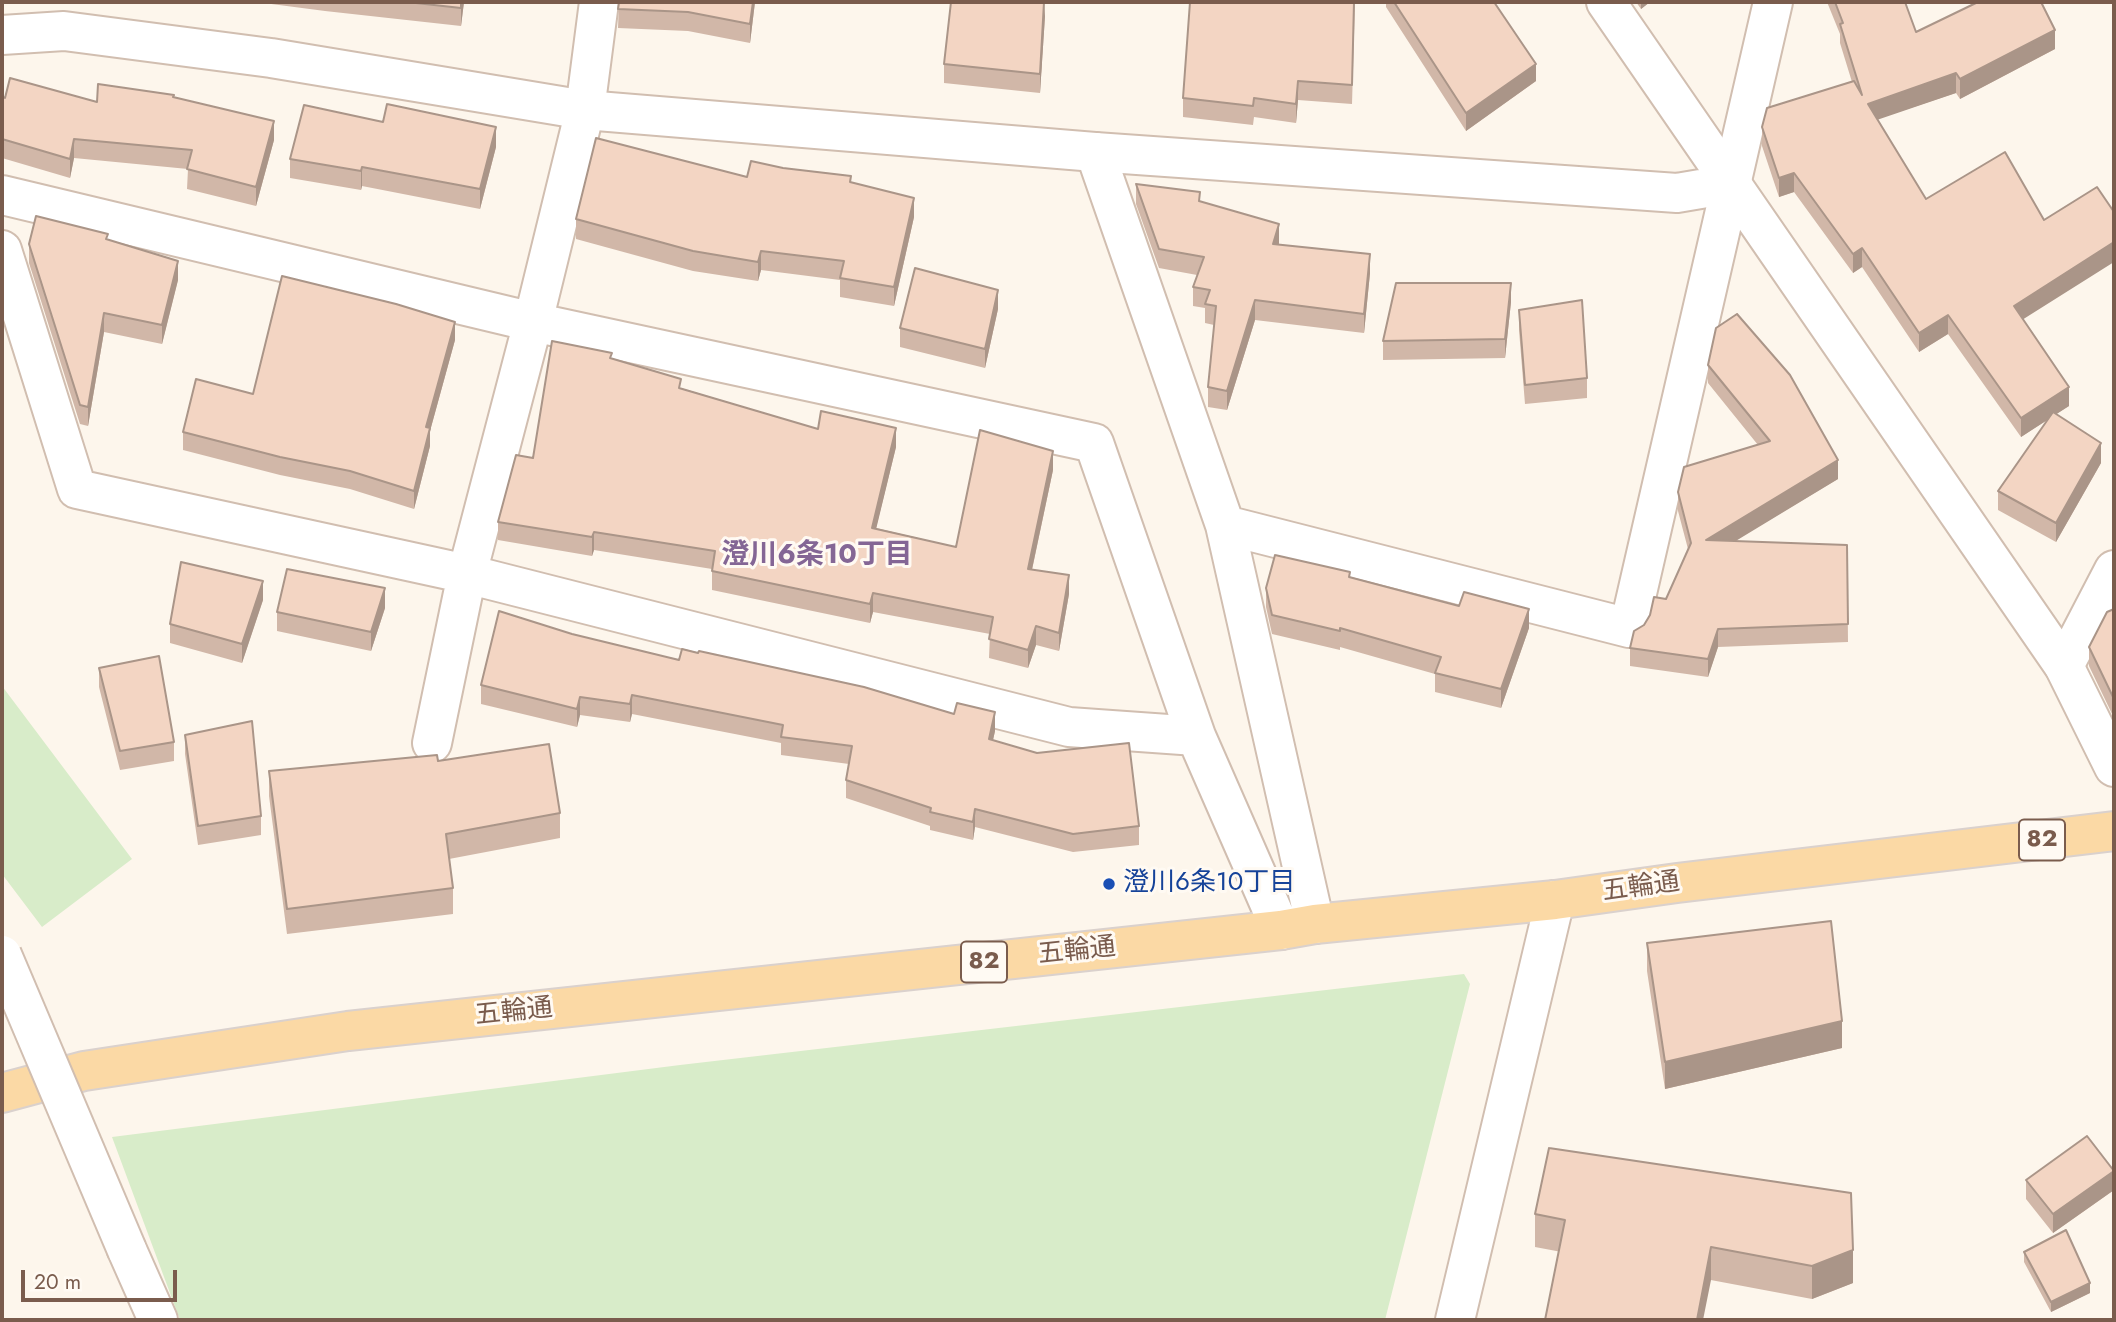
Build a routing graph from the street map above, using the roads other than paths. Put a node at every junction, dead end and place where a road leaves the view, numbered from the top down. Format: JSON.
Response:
{"nodes":[{"id":1,"x":599,"y":2,"type":"edge"},
{"id":2,"x":1606,"y":2,"type":"edge"},
{"id":3,"x":1773,"y":2,"type":"edge"},
{"id":4,"x":2,"y":35,"type":"edge"},
{"id":5,"x":584,"y":110,"type":"junction"},
{"id":6,"x":1095,"y":152,"type":"junction"},
{"id":7,"x":1730,"y":184,"type":"junction"},
{"id":8,"x":2,"y":195,"type":"edge"},
{"id":9,"x":2,"y":250,"type":"edge"},
{"id":10,"x":533,"y":322,"type":"junction"},
{"id":11,"x":1225,"y":525,"type":"junction"},
{"id":12,"x":2114,"y":570,"type":"edge"},
{"id":13,"x":467,"y":574,"type":"junction"},
{"id":14,"x":2064,"y":666,"type":"junction"},
{"id":15,"x":1196,"y":736,"type":"junction"},
{"id":16,"x":432,"y":743,"type":"dead end"},
{"id":17,"x":2111,"y":757,"type":"edge"},
{"id":18,"x":2114,"y":831,"type":"edge"},
{"id":19,"x":1555,"y":900,"type":"junction"},
{"id":20,"x":1298,"y":927,"type":"junction"},
{"id":21,"x":2,"y":955,"type":"edge"},
{"id":22,"x":2,"y":1093,"type":"edge"},
{"id":23,"x":158,"y":1320,"type":"edge"},
{"id":24,"x":1455,"y":1320,"type":"edge"}],
"edges":[{"from":1,"to":5,"type":"street"},
{"from":2,"to":7,"type":"street"},
{"from":3,"to":7,"type":"street"},
{"from":4,"to":5,"type":"street"},
{"from":5,"to":6,"type":"street"},
{"from":5,"to":10,"type":"street"},
{"from":6,"to":7,"type":"street"},
{"from":6,"to":11,"type":"street"},
{"from":7,"to":11,"type":"street"},
{"from":7,"to":14,"type":"street"},
{"from":8,"to":10,"type":"street"},
{"from":9,"to":13,"type":"street"},
{"from":10,"to":13,"type":"street"},
{"from":10,"to":15,"type":"street"},
{"from":11,"to":20,"type":"street"},
{"from":12,"to":14,"type":"street"},
{"from":13,"to":15,"type":"street"},
{"from":13,"to":16,"type":"street"},
{"from":14,"to":17,"type":"street"},
{"from":15,"to":20,"type":"street"},
{"from":18,"to":19,"type":"main road","name":"五輪通","number":"82"},
{"from":19,"to":20,"type":"main road","name":"五輪通","number":"82"},
{"from":19,"to":24,"type":"street"},
{"from":20,"to":22,"type":"main road","name":"五輪通","number":"82"},
{"from":21,"to":23,"type":"street","bridge":true}]}
